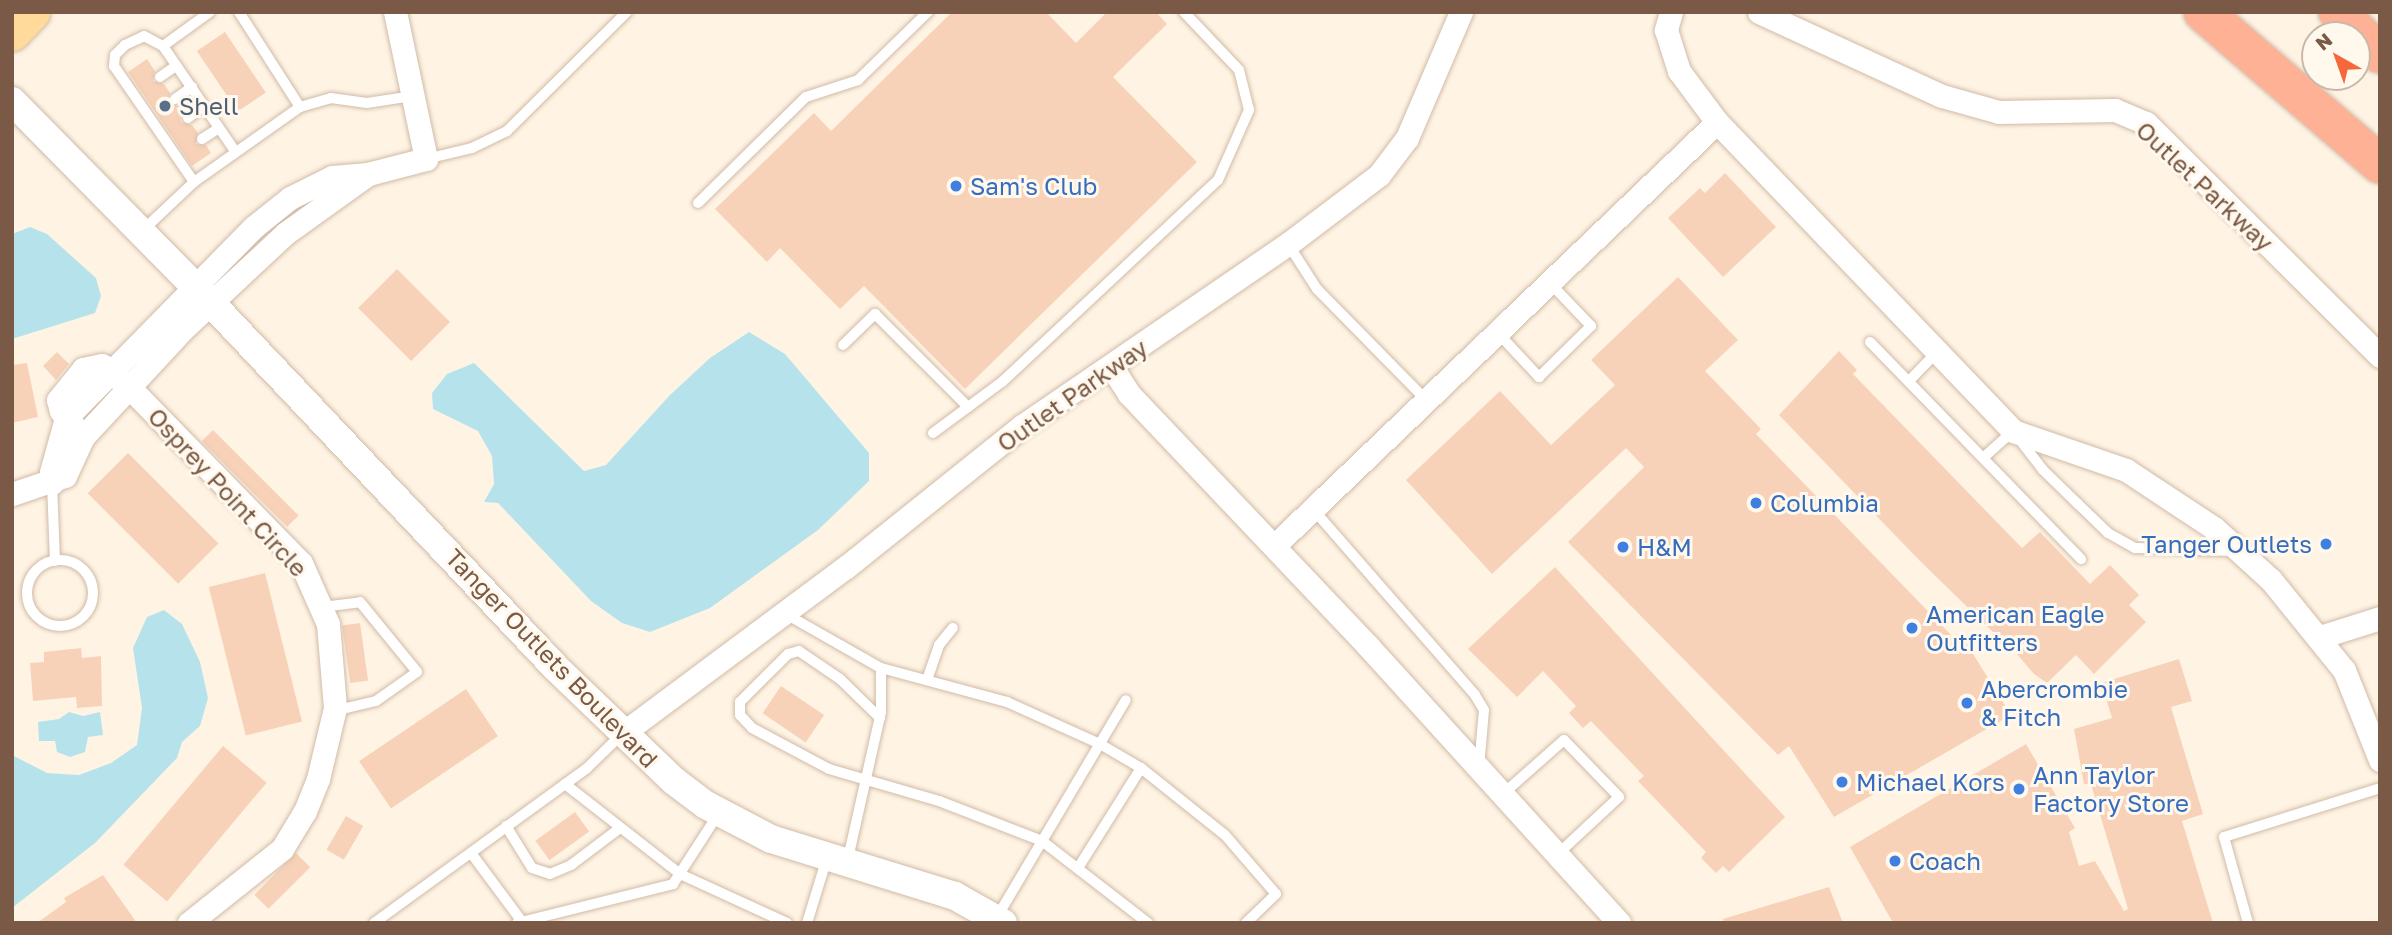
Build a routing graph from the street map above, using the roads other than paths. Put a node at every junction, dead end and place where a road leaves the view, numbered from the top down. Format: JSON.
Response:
{"nodes":[{"id":1,"x":32,"y":12,"type":"edge"},
{"id":2,"x":210,"y":12,"type":"edge"},
{"id":3,"x":239,"y":12,"type":"edge"},
{"id":4,"x":395,"y":12,"type":"edge"},
{"id":5,"x":627,"y":12,"type":"edge"},
{"id":6,"x":928,"y":12,"type":"edge"},
{"id":7,"x":1184,"y":12,"type":"edge"},
{"id":8,"x":1461,"y":12,"type":"edge"},
{"id":9,"x":1671,"y":12,"type":"edge"},
{"id":10,"x":1759,"y":12,"type":"edge"},
{"id":11,"x":2203,"y":12,"type":"edge"},
{"id":12,"x":2235,"y":12,"type":"edge"},
{"id":13,"x":2339,"y":12,"type":"edge"},
{"id":14,"x":2354,"y":12,"type":"edge"},
{"id":15,"x":12,"y":33,"type":"edge"},
{"id":16,"x":2380,"y":44,"type":"edge"},
{"id":17,"x":163,"y":46,"type":"junction"},
{"id":18,"x":2380,"y":54,"type":"edge"},
{"id":19,"x":176,"y":66,"type":"junction"},
{"id":20,"x":160,"y":77,"type":"dead end"},
{"id":21,"x":192,"y":87,"type":"junction"},
{"id":22,"x":413,"y":96,"type":"junction"},
{"id":23,"x":175,"y":99,"type":"dead end"},
{"id":24,"x":12,"y":101,"type":"edge"},
{"id":25,"x":204,"y":106,"type":"junction"},
{"id":26,"x":300,"y":107,"type":"junction"},
{"id":27,"x":188,"y":118,"type":"dead end"},
{"id":28,"x":1717,"y":122,"type":"junction"},
{"id":29,"x":219,"y":128,"type":"junction"},
{"id":30,"x":202,"y":139,"type":"dead end"},
{"id":31,"x":236,"y":152,"type":"junction"},
{"id":32,"x":2380,"y":158,"type":"edge"},
{"id":33,"x":426,"y":159,"type":"junction"},
{"id":34,"x":2380,"y":164,"type":"edge"},
{"id":35,"x":194,"y":182,"type":"junction"},
{"id":36,"x":698,"y":203,"type":"dead end"},
{"id":37,"x":141,"y":232,"type":"junction"},
{"id":38,"x":1288,"y":244,"type":"junction"},
{"id":39,"x":1549,"y":282,"type":"junction"},
{"id":40,"x":203,"y":294,"type":"junction"},
{"id":41,"x":1497,"y":332,"type":"junction"},
{"id":42,"x":1870,"y":342,"type":"dead end"},
{"id":43,"x":843,"y":345,"type":"dead end"},
{"id":44,"x":1937,"y":352,"type":"junction"},
{"id":45,"x":2380,"y":356,"type":"edge"},
{"id":46,"x":1111,"y":366,"type":"junction"},
{"id":47,"x":111,"y":371,"type":"junction"},
{"id":48,"x":1909,"y":381,"type":"junction"},
{"id":49,"x":129,"y":387,"type":"junction"},
{"id":50,"x":1426,"y":400,"type":"junction"},
{"id":51,"x":968,"y":407,"type":"junction"},
{"id":52,"x":66,"y":418,"type":"junction"},
{"id":53,"x":2013,"y":430,"type":"junction"},
{"id":54,"x":933,"y":433,"type":"dead end"},
{"id":55,"x":83,"y":437,"type":"junction"},
{"id":56,"x":1983,"y":458,"type":"junction"},
{"id":57,"x":52,"y":483,"type":"junction"},
{"id":58,"x":12,"y":494,"type":"edge"},
{"id":59,"x":1312,"y":508,"type":"junction"},
{"id":60,"x":1274,"y":546,"type":"junction"},
{"id":61,"x":2239,"y":551,"type":"junction"},
{"id":62,"x":2081,"y":559,"type":"dead end"},
{"id":63,"x":55,"y":561,"type":"junction"},
{"id":64,"x":322,"y":607,"type":"junction"},
{"id":65,"x":784,"y":613,"type":"junction"},
{"id":66,"x":2380,"y":618,"type":"edge"},
{"id":67,"x":953,"y":628,"type":"dead end"},
{"id":68,"x":2320,"y":637,"type":"junction"},
{"id":69,"x":881,"y":668,"type":"junction"},
{"id":70,"x":927,"y":680,"type":"junction"},
{"id":71,"x":1126,"y":700,"type":"dead end"},
{"id":72,"x":334,"y":711,"type":"junction"},
{"id":73,"x":880,"y":718,"type":"junction"},
{"id":74,"x":623,"y":733,"type":"junction"},
{"id":75,"x":1100,"y":744,"type":"junction"},
{"id":76,"x":2380,"y":760,"type":"edge"},
{"id":77,"x":1479,"y":767,"type":"junction"},
{"id":78,"x":1141,"y":768,"type":"junction"},
{"id":79,"x":867,"y":782,"type":"junction"},
{"id":80,"x":565,"y":784,"type":"junction"},
{"id":81,"x":2380,"y":789,"type":"edge"},
{"id":82,"x":1504,"y":793,"type":"junction"},
{"id":83,"x":719,"y":813,"type":"junction"},
{"id":84,"x":506,"y":827,"type":"junction"},
{"id":85,"x":620,"y":828,"type":"junction"},
{"id":86,"x":1042,"y":841,"type":"junction"},
{"id":87,"x":471,"y":853,"type":"junction"},
{"id":88,"x":1559,"y":853,"type":"junction"},
{"id":89,"x":837,"y":860,"type":"junction"},
{"id":90,"x":1078,"y":868,"type":"junction"},
{"id":91,"x":680,"y":874,"type":"junction"},
{"id":92,"x":1000,"y":920,"type":"edge"},
{"id":93,"x":520,"y":922,"type":"edge"},
{"id":94,"x":189,"y":923,"type":"edge"},
{"id":95,"x":374,"y":923,"type":"edge"},
{"id":96,"x":787,"y":923,"type":"edge"},
{"id":97,"x":807,"y":923,"type":"edge"},
{"id":98,"x":1148,"y":923,"type":"edge"},
{"id":99,"x":1246,"y":923,"type":"edge"},
{"id":100,"x":1619,"y":923,"type":"edge"},
{"id":101,"x":2248,"y":923,"type":"edge"}],
"edges":[{"from":1,"to":15,"type":"main road"},
{"from":2,"to":17,"type":"lane"},
{"from":3,"to":26,"type":"lane"},
{"from":4,"to":22,"type":"street"},
{"from":5,"to":33,"type":"lane"},
{"from":6,"to":36,"type":"lane"},
{"from":7,"to":51,"type":"lane"},
{"from":8,"to":38,"type":"street","name":"Outlet Parkway"},
{"from":9,"to":28,"type":"street"},
{"from":10,"to":45,"type":"street","name":"Outlet Parkway"},
{"from":11,"to":34,"type":"highway"},
{"from":12,"to":32,"type":"highway"},
{"from":13,"to":18,"type":"highway"},
{"from":14,"to":16,"type":"highway"},
{"from":17,"to":19,"type":"lane"},
{"from":17,"to":35,"type":"lane"},
{"from":19,"to":20,"type":"lane"},
{"from":19,"to":21,"type":"lane"},
{"from":21,"to":23,"type":"lane"},
{"from":21,"to":25,"type":"lane"},
{"from":22,"to":26,"type":"lane"},
{"from":22,"to":33,"type":"street"},
{"from":24,"to":37,"type":"street"},
{"from":25,"to":27,"type":"lane"},
{"from":25,"to":29,"type":"lane"},
{"from":26,"to":31,"type":"lane"},
{"from":28,"to":39,"type":"street"},
{"from":28,"to":44,"type":"street"},
{"from":29,"to":30,"type":"lane"},
{"from":29,"to":31,"type":"lane"},
{"from":31,"to":35,"type":"lane"},
{"from":33,"to":40,"type":"street"},
{"from":35,"to":37,"type":"lane"},
{"from":37,"to":40,"type":"street","name":"Tanger Outlets Boulevard"},
{"from":38,"to":46,"type":"street","name":"Outlet Parkway"},
{"from":38,"to":50,"type":"lane"},
{"from":39,"to":41,"type":"street"},
{"from":39,"to":41,"type":"lane"},
{"from":40,"to":47,"type":"street"},
{"from":40,"to":49,"type":"street","name":"Osprey Point Circle"},
{"from":40,"to":74,"type":"street","name":"Tanger Outlets Boulevard"},
{"from":41,"to":50,"type":"street"},
{"from":42,"to":48,"type":"lane"},
{"from":43,"to":51,"type":"lane"},
{"from":44,"to":48,"type":"lane"},
{"from":44,"to":53,"type":"street"},
{"from":46,"to":60,"type":"street"},
{"from":46,"to":65,"type":"street","name":"Outlet Parkway"},
{"from":47,"to":49,"type":"street","name":"Osprey Point Circle"},
{"from":47,"to":52,"type":"street"},
{"from":48,"to":56,"type":"lane"},
{"from":49,"to":55,"type":"street","name":"Osprey Point Circle"},
{"from":49,"to":64,"type":"street","name":"Osprey Point Circle"},
{"from":50,"to":59,"type":"street"},
{"from":51,"to":54,"type":"lane"},
{"from":52,"to":55,"type":"street"},
{"from":52,"to":57,"type":"street"},
{"from":53,"to":56,"type":"lane"},
{"from":53,"to":61,"type":"street"},
{"from":53,"to":61,"type":"lane"},
{"from":55,"to":57,"type":"street","name":"Osprey Point Circle"},
{"from":56,"to":62,"type":"lane"},
{"from":57,"to":58,"type":"street"},
{"from":57,"to":63,"type":"lane"},
{"from":59,"to":60,"type":"street"},
{"from":59,"to":77,"type":"lane"},
{"from":60,"to":77,"type":"street"},
{"from":61,"to":68,"type":"street"},
{"from":63,"to":63,"type":"lane"},
{"from":64,"to":72,"type":"street","name":"Osprey Point Circle"},
{"from":64,"to":72,"type":"lane"},
{"from":65,"to":69,"type":"lane"},
{"from":65,"to":74,"type":"street","name":"Outlet Parkway"},
{"from":66,"to":68,"type":"street"},
{"from":67,"to":70,"type":"lane"},
{"from":68,"to":76,"type":"street"},
{"from":69,"to":70,"type":"lane"},
{"from":69,"to":73,"type":"lane"},
{"from":70,"to":75,"type":"lane"},
{"from":71,"to":75,"type":"lane"},
{"from":72,"to":94,"type":"street","name":"Osprey Point Circle"},
{"from":73,"to":79,"type":"lane"},
{"from":73,"to":79,"type":"lane"},
{"from":74,"to":80,"type":"lane"},
{"from":74,"to":83,"type":"street","name":"Tanger Outlets Boulevard"},
{"from":75,"to":78,"type":"lane"},
{"from":75,"to":86,"type":"lane"},
{"from":77,"to":82,"type":"street"},
{"from":78,"to":90,"type":"lane"},
{"from":78,"to":99,"type":"lane"},
{"from":79,"to":86,"type":"lane"},
{"from":79,"to":89,"type":"lane"},
{"from":80,"to":84,"type":"lane"},
{"from":80,"to":85,"type":"lane"},
{"from":81,"to":101,"type":"lane"},
{"from":82,"to":88,"type":"street"},
{"from":82,"to":88,"type":"lane"},
{"from":83,"to":89,"type":"street","name":"Tanger Outlets Boulevard"},
{"from":83,"to":91,"type":"lane"},
{"from":84,"to":85,"type":"lane"},
{"from":84,"to":87,"type":"lane"},
{"from":85,"to":91,"type":"lane"},
{"from":86,"to":90,"type":"lane"},
{"from":86,"to":92,"type":"lane"},
{"from":87,"to":93,"type":"lane"},
{"from":87,"to":95,"type":"lane"},
{"from":88,"to":100,"type":"street"},
{"from":89,"to":92,"type":"street","name":"Tanger Outlets Boulevard"},
{"from":89,"to":97,"type":"lane"},
{"from":90,"to":98,"type":"lane"},
{"from":91,"to":93,"type":"lane"},
{"from":91,"to":96,"type":"lane"}]}
